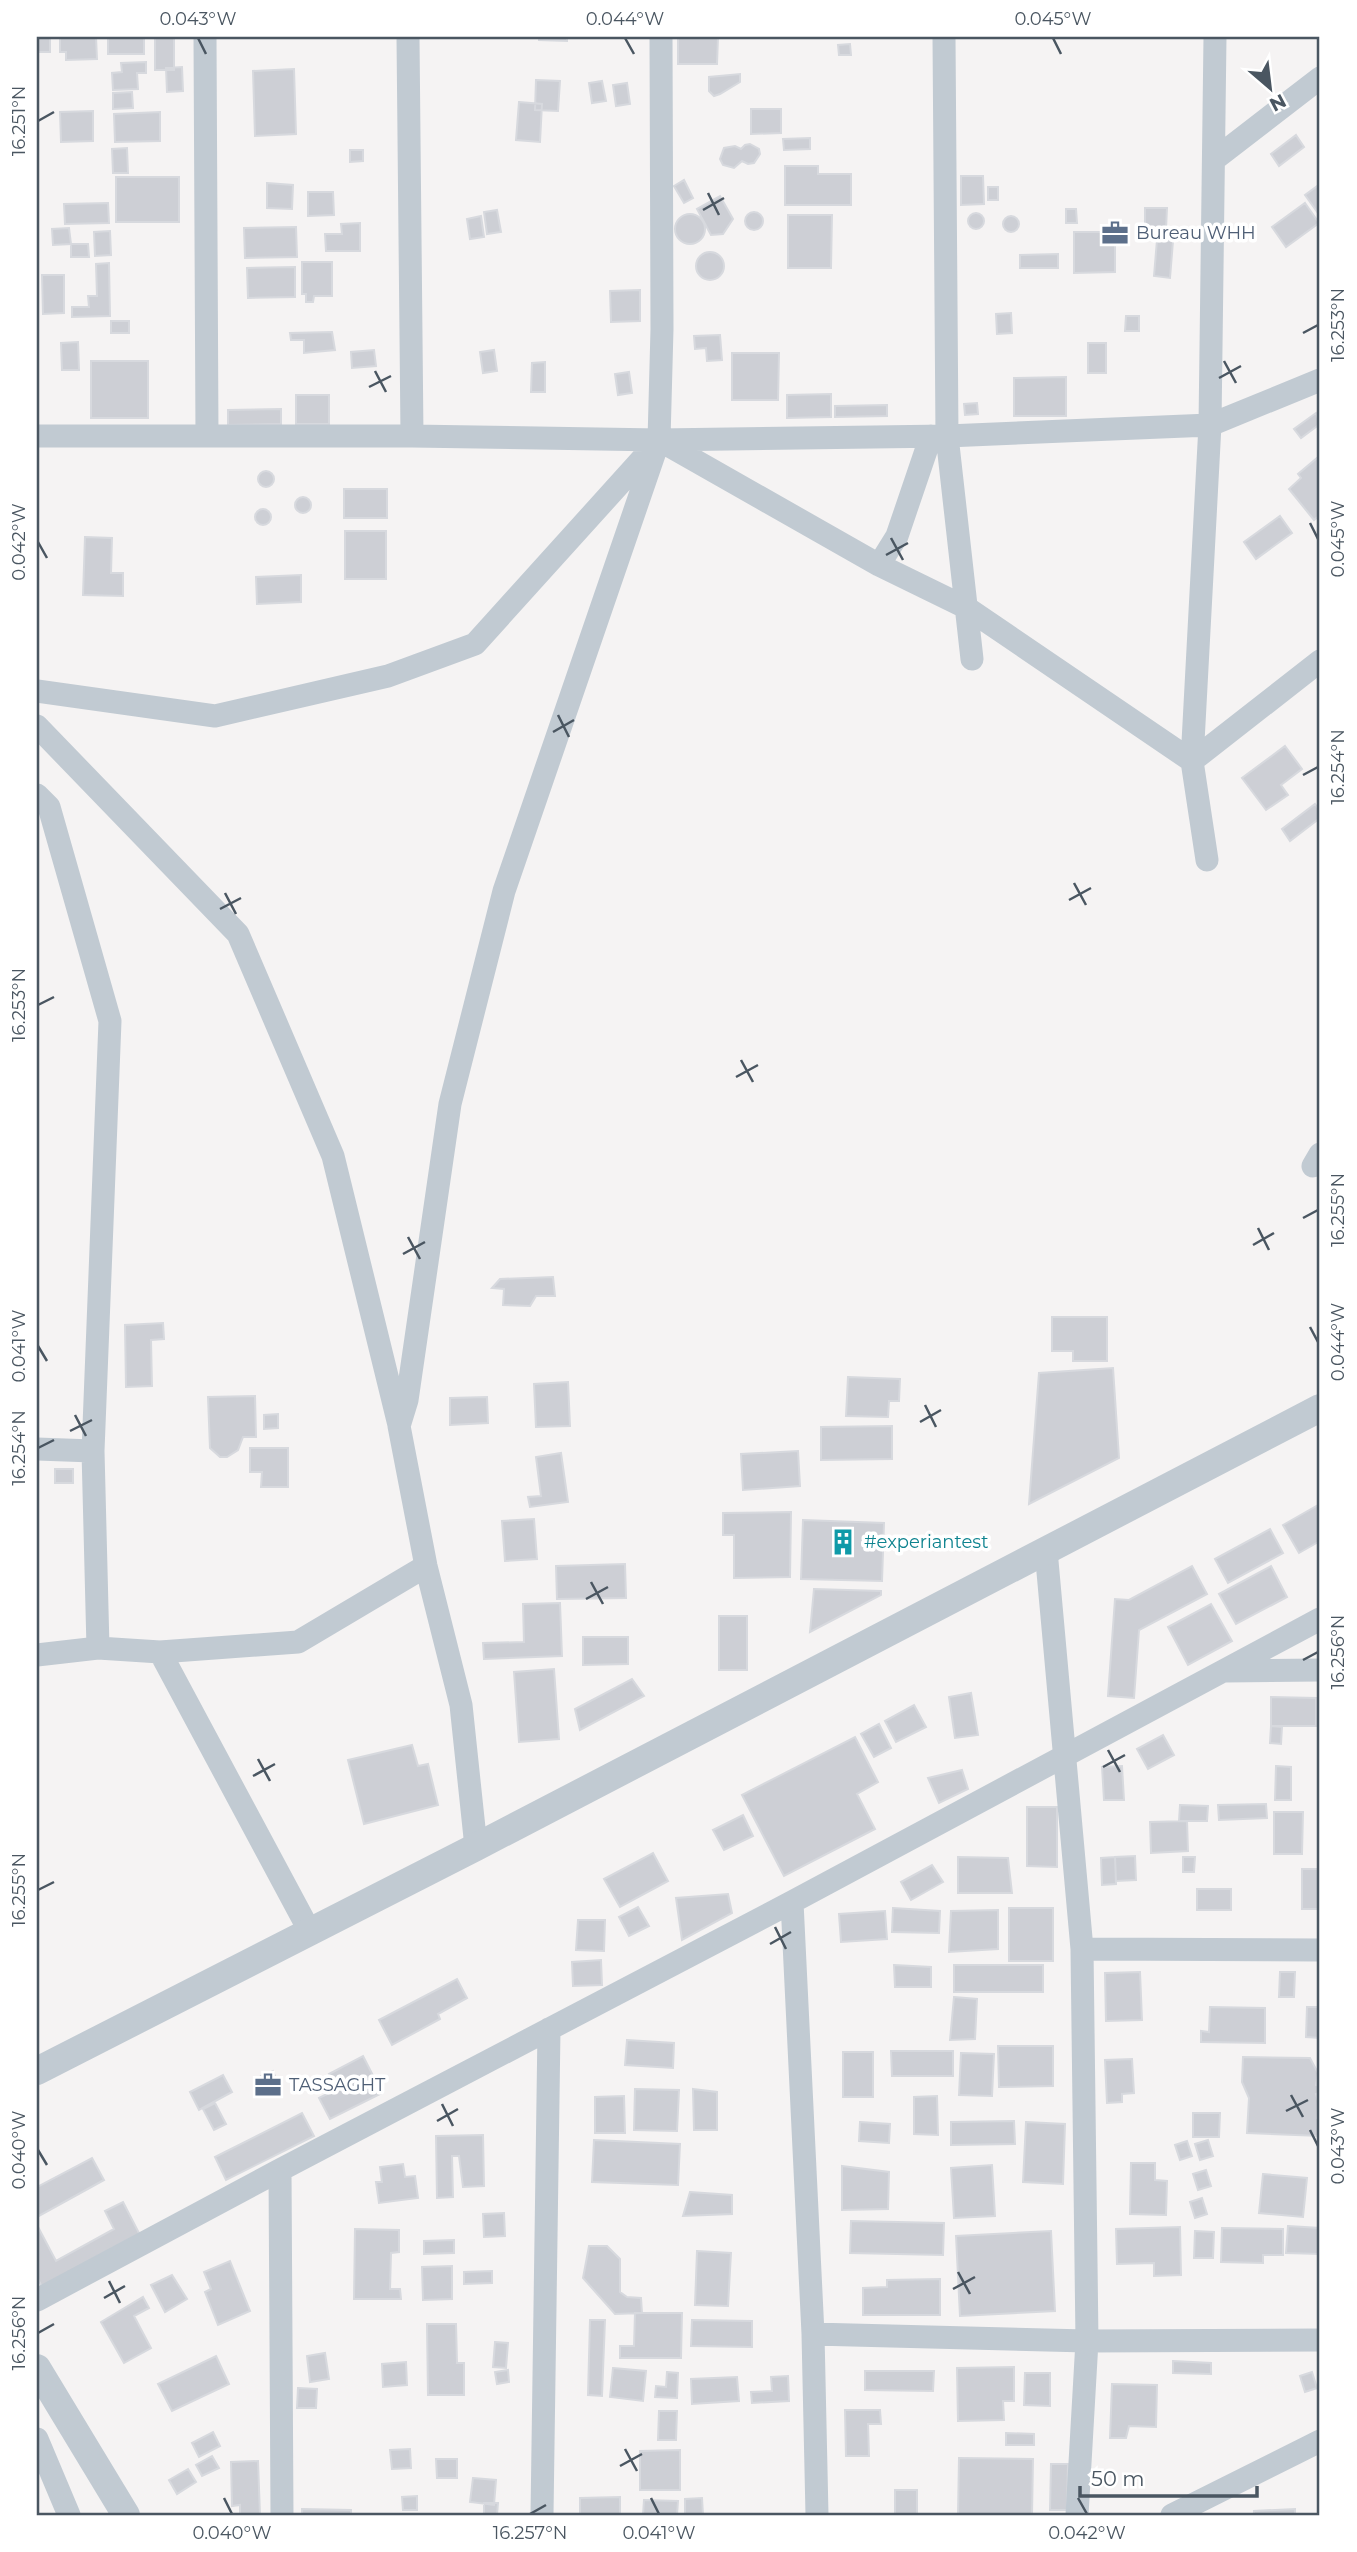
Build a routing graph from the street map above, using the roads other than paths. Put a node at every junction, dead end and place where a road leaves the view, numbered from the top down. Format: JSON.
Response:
{"nodes":[{"id":1,"x":205,"y":37,"type":"edge"},
{"id":2,"x":408,"y":37,"type":"edge"},
{"id":3,"x":662,"y":37,"type":"edge"},
{"id":4,"x":944,"y":37,"type":"edge"},
{"id":5,"x":1215,"y":37,"type":"edge"},
{"id":6,"x":1320,"y":78,"type":"edge"},
{"id":7,"x":1215,"y":159,"type":"junction"},
{"id":8,"x":1320,"y":382,"type":"edge"},
{"id":9,"x":1210,"y":425,"type":"junction"},
{"id":10,"x":37,"y":436,"type":"edge"},
{"id":11,"x":207,"y":436,"type":"junction"},
{"id":12,"x":412,"y":436,"type":"junction"},
{"id":13,"x":939,"y":436,"type":"junction"},
{"id":14,"x":660,"y":440,"type":"junction"},
{"id":15,"x":878,"y":565,"type":"junction"},
{"id":16,"x":967,"y":608,"type":"junction"},
{"id":17,"x":972,"y":659,"type":"dead end"},
{"id":18,"x":1320,"y":661,"type":"edge"},
{"id":19,"x":37,"y":691,"type":"edge"},
{"id":20,"x":37,"y":726,"type":"edge"},
{"id":21,"x":1192,"y":761,"type":"junction"},
{"id":22,"x":37,"y":795,"type":"edge"},
{"id":23,"x":1207,"y":860,"type":"dead end"},
{"id":24,"x":1320,"y":1408,"type":"edge"},
{"id":25,"x":399,"y":1426,"type":"junction"},
{"id":26,"x":37,"y":1449,"type":"edge"},
{"id":27,"x":93,"y":1451,"type":"junction"},
{"id":28,"x":1046,"y":1550,"type":"junction"},
{"id":29,"x":426,"y":1566,"type":"junction"},
{"id":30,"x":1320,"y":1619,"type":"edge"},
{"id":31,"x":98,"y":1648,"type":"junction"},
{"id":32,"x":160,"y":1652,"type":"junction"},
{"id":33,"x":37,"y":1654,"type":"edge"},
{"id":34,"x":1320,"y":1670,"type":"edge"},
{"id":35,"x":1220,"y":1671,"type":"junction"},
{"id":36,"x":1065,"y":1755,"type":"junction"},
{"id":37,"x":476,"y":1847,"type":"junction"},
{"id":38,"x":792,"y":1902,"type":"junction"},
{"id":39,"x":309,"y":1930,"type":"junction"},
{"id":40,"x":1082,"y":1949,"type":"junction"},
{"id":41,"x":1320,"y":1950,"type":"edge"},
{"id":42,"x":549,"y":2029,"type":"junction"},
{"id":43,"x":37,"y":2071,"type":"edge"},
{"id":44,"x":280,"y":2170,"type":"junction"},
{"id":45,"x":37,"y":2300,"type":"edge"},
{"id":46,"x":813,"y":2334,"type":"junction"},
{"id":47,"x":1320,"y":2340,"type":"edge"},
{"id":48,"x":1087,"y":2341,"type":"junction"},
{"id":49,"x":37,"y":2368,"type":"edge"},
{"id":50,"x":37,"y":2439,"type":"edge"},
{"id":51,"x":1320,"y":2441,"type":"edge"},
{"id":52,"x":69,"y":2515,"type":"edge"},
{"id":53,"x":126,"y":2515,"type":"edge"},
{"id":54,"x":282,"y":2515,"type":"edge"},
{"id":55,"x":542,"y":2515,"type":"edge"},
{"id":56,"x":817,"y":2515,"type":"edge"},
{"id":57,"x":1077,"y":2515,"type":"edge"},
{"id":58,"x":1172,"y":2515,"type":"edge"}],
"edges":[{"from":1,"to":11,"type":"street"},
{"from":2,"to":12,"type":"street"},
{"from":3,"to":14,"type":"street"},
{"from":4,"to":13,"type":"street"},
{"from":5,"to":7,"type":"street"},
{"from":6,"to":7,"type":"street"},
{"from":7,"to":9,"type":"street"},
{"from":8,"to":9,"type":"street"},
{"from":9,"to":13,"type":"street"},
{"from":9,"to":21,"type":"street"},
{"from":10,"to":11,"type":"street"},
{"from":11,"to":12,"type":"street"},
{"from":12,"to":14,"type":"street"},
{"from":13,"to":14,"type":"street"},
{"from":13,"to":15,"type":"street"},
{"from":13,"to":16,"type":"street"},
{"from":14,"to":15,"type":"street"},
{"from":14,"to":19,"type":"street"},
{"from":14,"to":25,"type":"street"},
{"from":15,"to":16,"type":"street"},
{"from":16,"to":17,"type":"street"},
{"from":16,"to":21,"type":"street"},
{"from":18,"to":21,"type":"street"},
{"from":20,"to":25,"type":"street"},
{"from":21,"to":23,"type":"street"},
{"from":22,"to":27,"type":"street"},
{"from":24,"to":28,"type":"street"},
{"from":25,"to":29,"type":"street"},
{"from":26,"to":27,"type":"street"},
{"from":27,"to":31,"type":"street"},
{"from":28,"to":36,"type":"street"},
{"from":28,"to":37,"type":"street"},
{"from":29,"to":32,"type":"street"},
{"from":29,"to":37,"type":"street"},
{"from":30,"to":35,"type":"street"},
{"from":31,"to":32,"type":"street"},
{"from":31,"to":33,"type":"street"},
{"from":32,"to":39,"type":"street"},
{"from":34,"to":35,"type":"street"},
{"from":35,"to":36,"type":"street"},
{"from":36,"to":38,"type":"street"},
{"from":36,"to":40,"type":"street"},
{"from":37,"to":39,"type":"street"},
{"from":38,"to":42,"type":"street"},
{"from":38,"to":46,"type":"street"},
{"from":39,"to":43,"type":"street"},
{"from":40,"to":41,"type":"street"},
{"from":40,"to":48,"type":"street"},
{"from":42,"to":44,"type":"street"},
{"from":42,"to":55,"type":"street"},
{"from":44,"to":45,"type":"street"},
{"from":44,"to":54,"type":"street"},
{"from":46,"to":48,"type":"street"},
{"from":46,"to":56,"type":"street"},
{"from":47,"to":48,"type":"street"},
{"from":48,"to":57,"type":"street"},
{"from":49,"to":53,"type":"street"},
{"from":50,"to":52,"type":"street"},
{"from":51,"to":58,"type":"street"}]}
